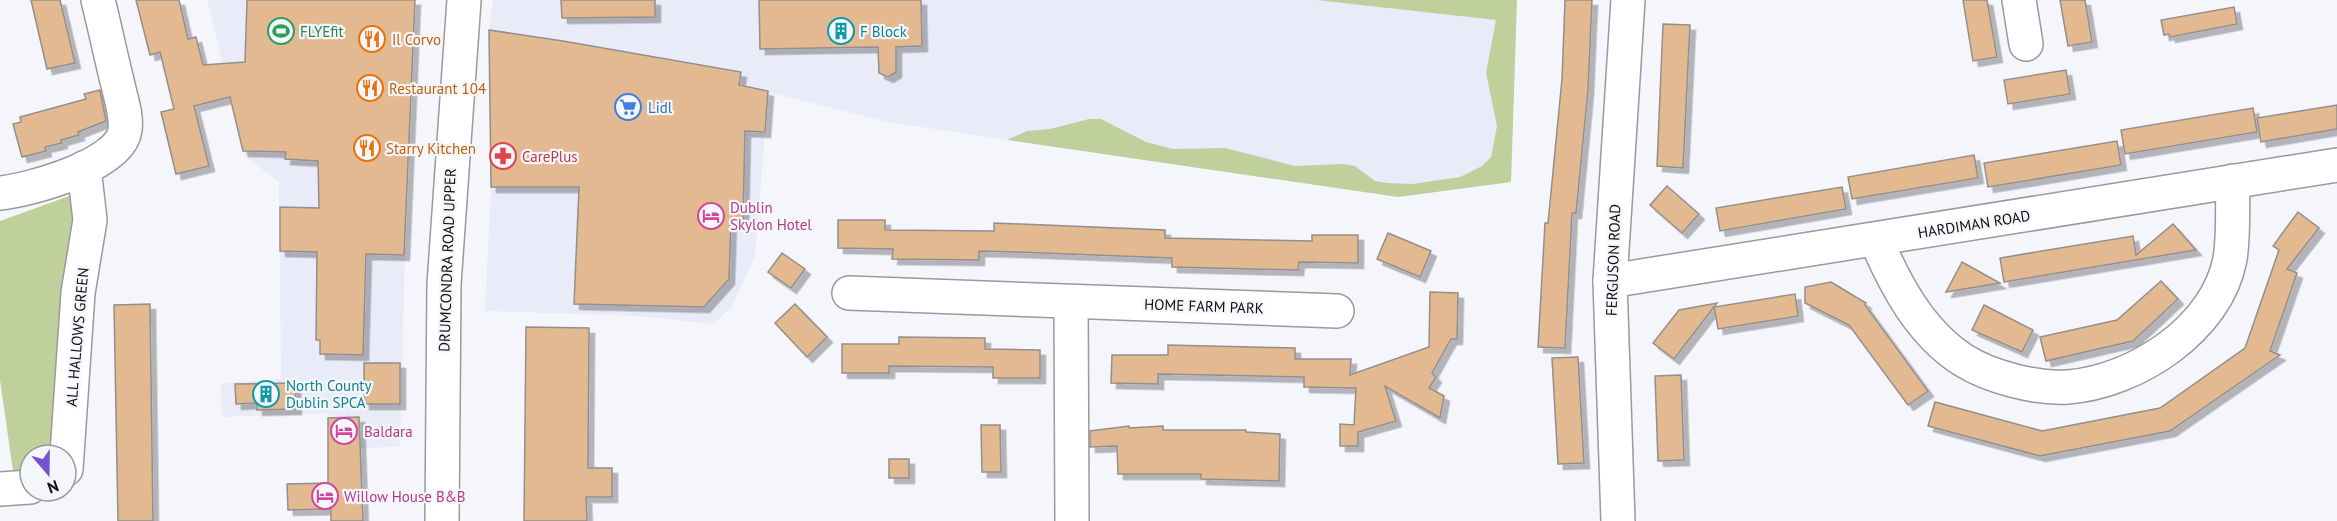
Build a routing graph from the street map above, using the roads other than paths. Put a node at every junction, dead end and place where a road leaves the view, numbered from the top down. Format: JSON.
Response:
{"nodes":[{"id":1,"x":98,"y":0,"type":"edge"},
{"id":2,"x":464,"y":0,"type":"edge"},
{"id":3,"x":1628,"y":0,"type":"edge"},
{"id":4,"x":2019,"y":0,"type":"edge"},
{"id":5,"x":2026,"y":44,"type":"dead end"},
{"id":6,"x":2337,"y":165,"type":"edge"},
{"id":7,"x":84,"y":168,"type":"junction"},
{"id":8,"x":2233,"y":181,"type":"junction"},
{"id":9,"x":0,"y":194,"type":"edge"},
{"id":10,"x":1876,"y":240,"type":"junction"},
{"id":11,"x":1610,"y":281,"type":"junction"},
{"id":12,"x":849,"y":293,"type":"dead end"},
{"id":13,"x":1071,"y":302,"type":"junction"},
{"id":14,"x":1337,"y":311,"type":"dead end"},
{"id":15,"x":68,"y":443,"type":"edge"},
{"id":16,"x":18,"y":488,"type":"edge"},
{"id":17,"x":0,"y":489,"type":"edge"},
{"id":18,"x":442,"y":521,"type":"edge"},
{"id":19,"x":1071,"y":521,"type":"edge"},
{"id":20,"x":1618,"y":521,"type":"edge"}],
"edges":[{"from":1,"to":7,"type":"street"},
{"from":2,"to":18,"type":"street","name":"DRUMCONDRA ROAD UPPER"},
{"from":3,"to":11,"type":"street","name":"FERGUSON ROAD"},
{"from":4,"to":5,"type":"street"},
{"from":6,"to":8,"type":"street","name":"HARDIMAN ROAD"},
{"from":7,"to":9,"type":"street"},
{"from":7,"to":15,"type":"street","name":"ALL HALLOWS GREEN"},
{"from":8,"to":10,"type":"street","name":"HARDIMAN ROAD"},
{"from":8,"to":10,"type":"street"},
{"from":10,"to":11,"type":"street","name":"HARDIMAN ROAD"},
{"from":11,"to":20,"type":"street","name":"FERGUSON ROAD"},
{"from":12,"to":13,"type":"street","name":"HOME FARM PARK"},
{"from":13,"to":14,"type":"street","name":"HOME FARM PARK"},
{"from":13,"to":19,"type":"street"},
{"from":16,"to":17,"type":"street"}]}
